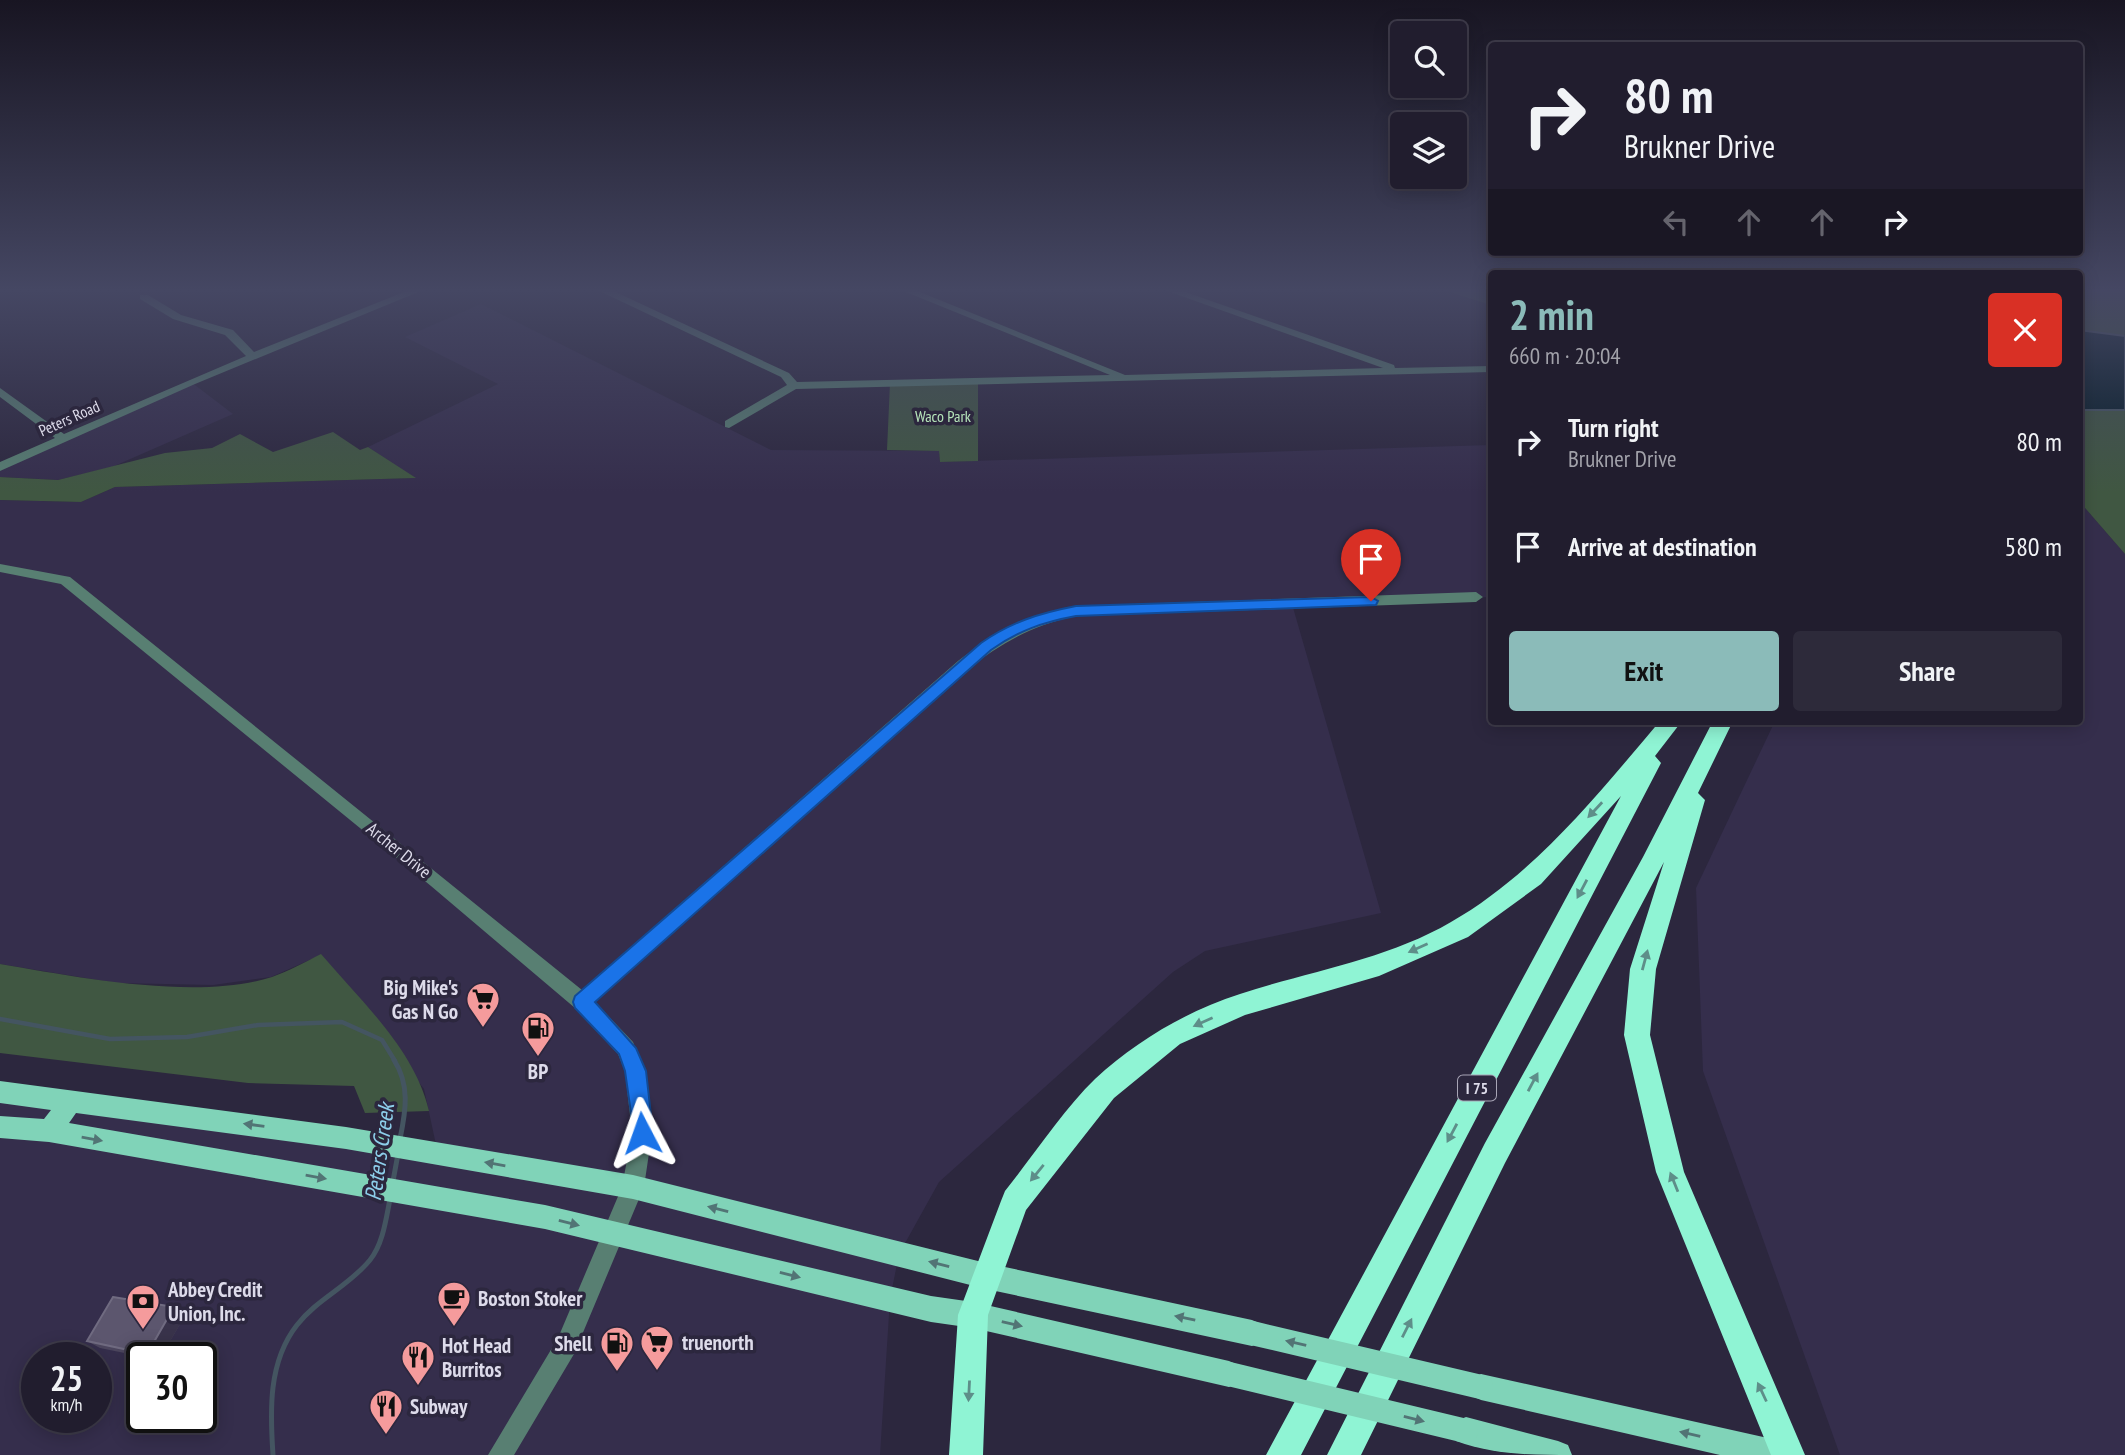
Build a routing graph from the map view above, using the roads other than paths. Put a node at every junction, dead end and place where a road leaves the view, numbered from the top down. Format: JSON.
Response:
{"nodes":[{"id":1,"x":744,"y":356,"type":"edge"},
{"id":2,"x":1073,"y":356,"type":"edge"},
{"id":3,"x":1359,"y":356,"type":"edge"},
{"id":4,"x":252,"y":357,"type":"edge"},
{"id":5,"x":1488,"y":369,"type":"edge"},
{"id":6,"x":1399,"y":370,"type":"junction"},
{"id":7,"x":1127,"y":377,"type":"junction"},
{"id":8,"x":794,"y":386,"type":"junction"},
{"id":9,"x":3,"y":398,"type":"edge"},
{"id":10,"x":729,"y":424,"type":"dead end"},
{"id":11,"x":62,"y":438,"type":"junction"},
{"id":12,"x":0,"y":467,"type":"edge"},
{"id":13,"x":0,"y":568,"type":"edge"},
{"id":14,"x":1476,"y":597,"type":"dead end"},
{"id":15,"x":1669,"y":725,"type":"edge"},
{"id":16,"x":1670,"y":725,"type":"edge"},
{"id":17,"x":1718,"y":730,"type":"edge"},
{"id":18,"x":582,"y":1002,"type":"junction"},
{"id":19,"x":0,"y":1092,"type":"edge"},
{"id":20,"x":71,"y":1101,"type":"junction"},
{"id":21,"x":0,"y":1127,"type":"edge"},
{"id":22,"x":49,"y":1131,"type":"junction"},
{"id":23,"x":633,"y":1187,"type":"junction"},
{"id":24,"x":613,"y":1235,"type":"junction"},
{"id":25,"x":986,"y":1276,"type":"junction"},
{"id":26,"x":973,"y":1315,"type":"junction"},
{"id":27,"x":500,"y":1455,"type":"edge"},
{"id":28,"x":967,"y":1455,"type":"edge"},
{"id":29,"x":1283,"y":1455,"type":"edge"},
{"id":30,"x":1344,"y":1455,"type":"edge"},
{"id":31,"x":1558,"y":1455,"type":"edge"},
{"id":32,"x":1781,"y":1455,"type":"edge"},
{"id":33,"x":1788,"y":1455,"type":"edge"}],
"edges":[{"from":1,"to":8,"type":"street"},
{"from":2,"to":7,"type":"street"},
{"from":3,"to":6,"type":"street"},
{"from":4,"to":11,"type":"street","name":"Peters Road"},
{"from":5,"to":6,"type":"street"},
{"from":6,"to":7,"type":"street"},
{"from":7,"to":8,"type":"street"},
{"from":8,"to":10,"type":"street"},
{"from":9,"to":11,"type":"street"},
{"from":11,"to":12,"type":"street","name":"Peters Road"},
{"from":13,"to":18,"type":"street","name":"Archer Drive"},
{"from":14,"to":18,"type":"street"},
{"from":15,"to":25,"type":"highway","one_way":true},
{"from":16,"to":29,"type":"highway","number":"I 75","one_way":true},
{"from":30,"to":17,"type":"highway","number":"I 75","one_way":true},
{"from":33,"to":17,"type":"highway","one_way":true},
{"from":18,"to":23,"type":"street","name":"Archer Drive"},
{"from":19,"to":20,"type":"main road"},
{"from":20,"to":22,"type":"main road"},
{"from":23,"to":20,"type":"main road","one_way":true},
{"from":21,"to":22,"type":"main road"},
{"from":22,"to":24,"type":"main road","one_way":true},
{"from":23,"to":24,"type":"street","name":"Archer Drive"},
{"from":25,"to":23,"type":"main road","one_way":true},
{"from":24,"to":26,"type":"main road","one_way":true},
{"from":24,"to":27,"type":"street","name":"Archer Drive"},
{"from":25,"to":26,"type":"highway"},
{"from":32,"to":25,"type":"main road","one_way":true,"bridge":true},
{"from":26,"to":28,"type":"highway","one_way":true},
{"from":26,"to":31,"type":"main road","one_way":true,"bridge":true}]}
